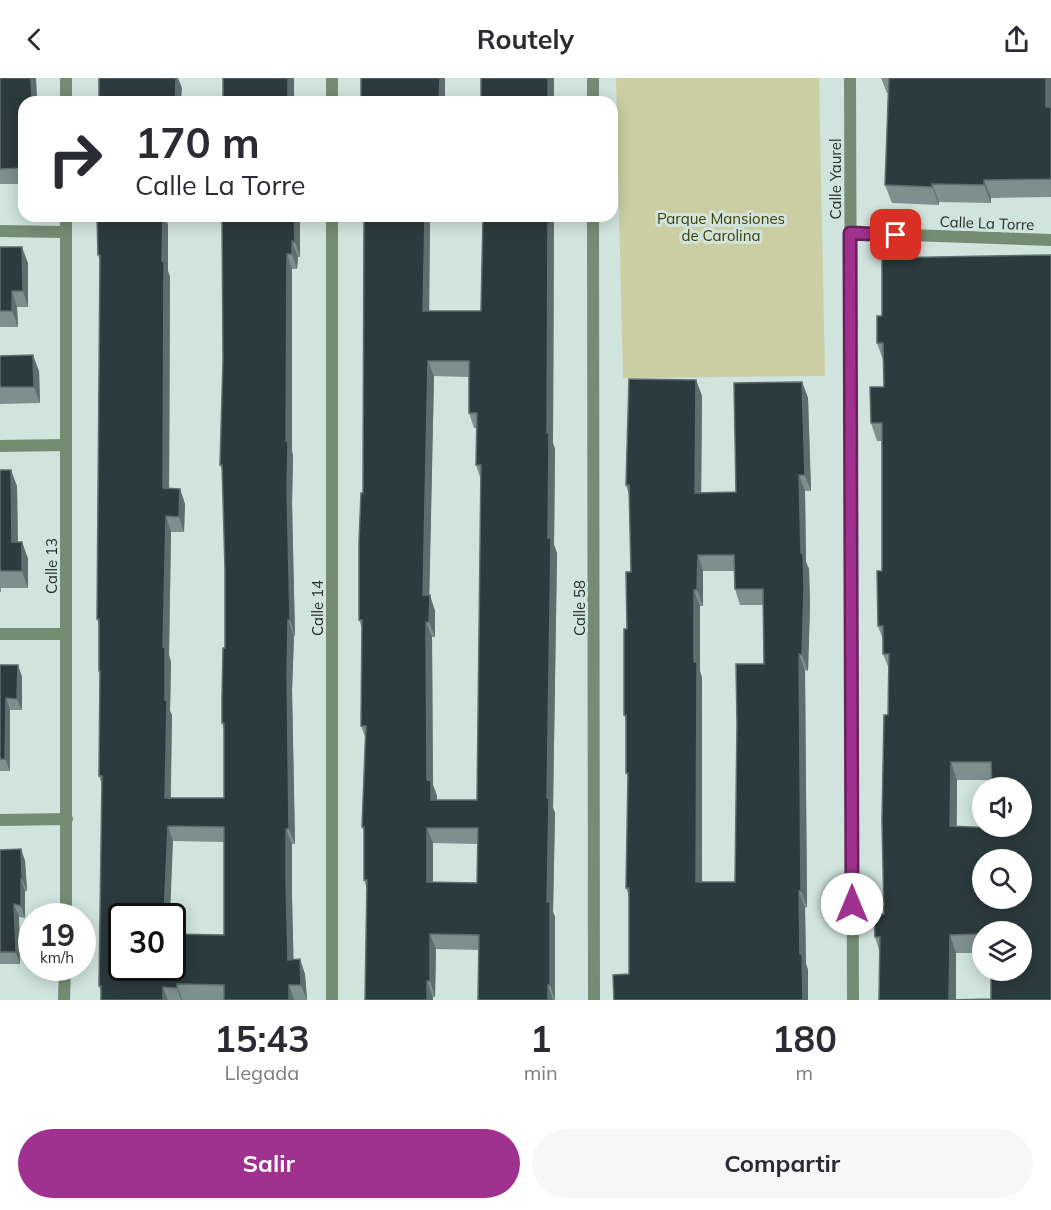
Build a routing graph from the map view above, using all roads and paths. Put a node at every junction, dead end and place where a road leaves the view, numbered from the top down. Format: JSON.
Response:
{"nodes":[{"id":1,"x":66,"y":78,"type":"edge"},
{"id":2,"x":332,"y":78,"type":"edge"},
{"id":3,"x":593,"y":78,"type":"edge"},
{"id":4,"x":850,"y":78,"type":"edge"},
{"id":5,"x":66,"y":96,"type":"edge"},
{"id":6,"x":332,"y":96,"type":"edge"},
{"id":7,"x":593,"y":96,"type":"edge"},
{"id":8,"x":66,"y":222,"type":"edge"},
{"id":9,"x":332,"y":222,"type":"edge"},
{"id":10,"x":593,"y":222,"type":"edge"},
{"id":11,"x":0,"y":231,"type":"edge"},
{"id":12,"x":66,"y":232,"type":"junction"},
{"id":13,"x":850,"y":233,"type":"junction"},
{"id":14,"x":1051,"y":240,"type":"edge"},
{"id":15,"x":65,"y":445,"type":"junction"},
{"id":16,"x":0,"y":446,"type":"edge"},
{"id":17,"x":0,"y":634,"type":"edge"},
{"id":18,"x":66,"y":634,"type":"junction"},
{"id":19,"x":67,"y":819,"type":"junction"},
{"id":20,"x":0,"y":820,"type":"edge"},
{"id":21,"x":66,"y":903,"type":"edge"},
{"id":22,"x":65,"y":981,"type":"edge"},
{"id":23,"x":64,"y":1000,"type":"edge"},
{"id":24,"x":332,"y":1000,"type":"edge"},
{"id":25,"x":594,"y":1000,"type":"edge"},
{"id":26,"x":853,"y":1000,"type":"edge"}],
"edges":[{"from":1,"to":5,"type":"street"},
{"from":2,"to":6,"type":"street"},
{"from":3,"to":7,"type":"street"},
{"from":4,"to":13,"type":"street","name":"Calle Yaurel"},
{"from":8,"to":12,"type":"street","name":"Calle 13"},
{"from":9,"to":24,"type":"street","name":"Calle 14"},
{"from":10,"to":25,"type":"street","name":"Calle 58"},
{"from":11,"to":12,"type":"street"},
{"from":12,"to":15,"type":"street","name":"Calle 13"},
{"from":13,"to":14,"type":"street","name":"Calle La Torre"},
{"from":13,"to":26,"type":"street","name":"Calle Yaurel"},
{"from":15,"to":16,"type":"street"},
{"from":15,"to":18,"type":"street","name":"Calle 13"},
{"from":17,"to":18,"type":"street"},
{"from":18,"to":19,"type":"street","name":"Calle 13"},
{"from":19,"to":20,"type":"street"},
{"from":19,"to":21,"type":"street","name":"Calle 13"},
{"from":22,"to":23,"type":"street"}]}
